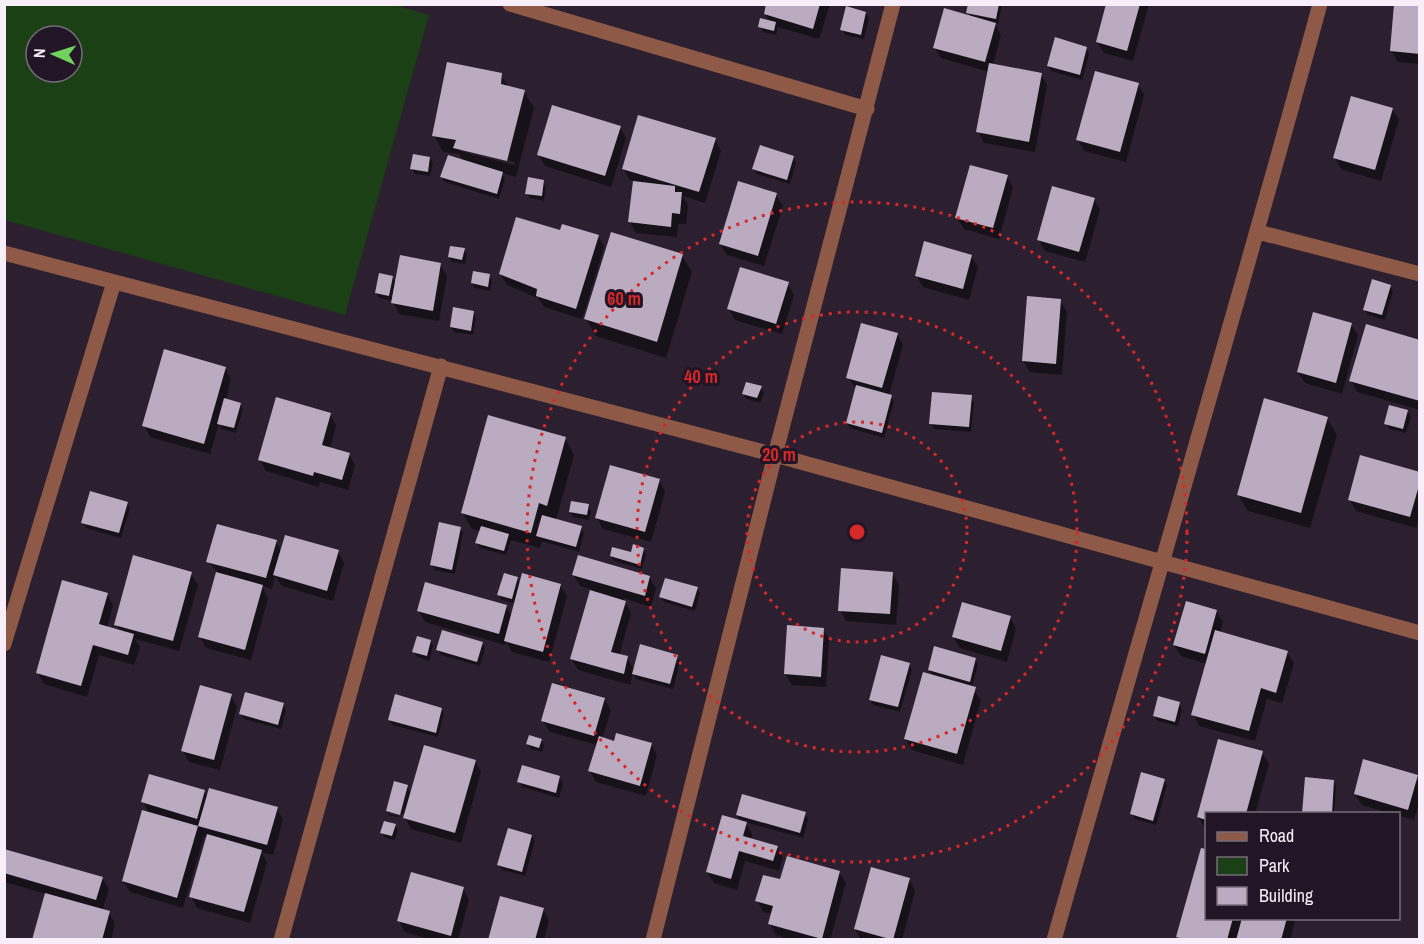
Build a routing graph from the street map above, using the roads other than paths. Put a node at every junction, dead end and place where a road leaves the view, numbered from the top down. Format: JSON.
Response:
{"nodes":[{"id":1,"x":510,"y":4,"type":"edge"},
{"id":2,"x":893,"y":4,"type":"edge"},
{"id":3,"x":1320,"y":4,"type":"edge"},
{"id":4,"x":867,"y":109,"type":"junction"},
{"id":5,"x":1258,"y":232,"type":"junction"},
{"id":6,"x":4,"y":253,"type":"edge"},
{"id":7,"x":1419,"y":274,"type":"edge"},
{"id":8,"x":114,"y":282,"type":"junction"},
{"id":9,"x":441,"y":366,"type":"junction"},
{"id":10,"x":774,"y":454,"type":"junction"},
{"id":11,"x":1160,"y":563,"type":"junction"},
{"id":12,"x":1419,"y":633,"type":"edge"},
{"id":13,"x":4,"y":644,"type":"edge"},
{"id":14,"x":281,"y":939,"type":"edge"},
{"id":15,"x":653,"y":939,"type":"edge"},
{"id":16,"x":1054,"y":939,"type":"edge"}],
"edges":[{"from":1,"to":4,"type":"street"},
{"from":2,"to":4,"type":"street"},
{"from":3,"to":5,"type":"street"},
{"from":4,"to":10,"type":"street"},
{"from":5,"to":7,"type":"street"},
{"from":5,"to":11,"type":"street"},
{"from":6,"to":8,"type":"street"},
{"from":8,"to":9,"type":"street"},
{"from":8,"to":13,"type":"street"},
{"from":9,"to":10,"type":"street"},
{"from":9,"to":14,"type":"street"},
{"from":10,"to":11,"type":"street"},
{"from":10,"to":15,"type":"street"},
{"from":11,"to":12,"type":"street"},
{"from":11,"to":16,"type":"street"}]}
